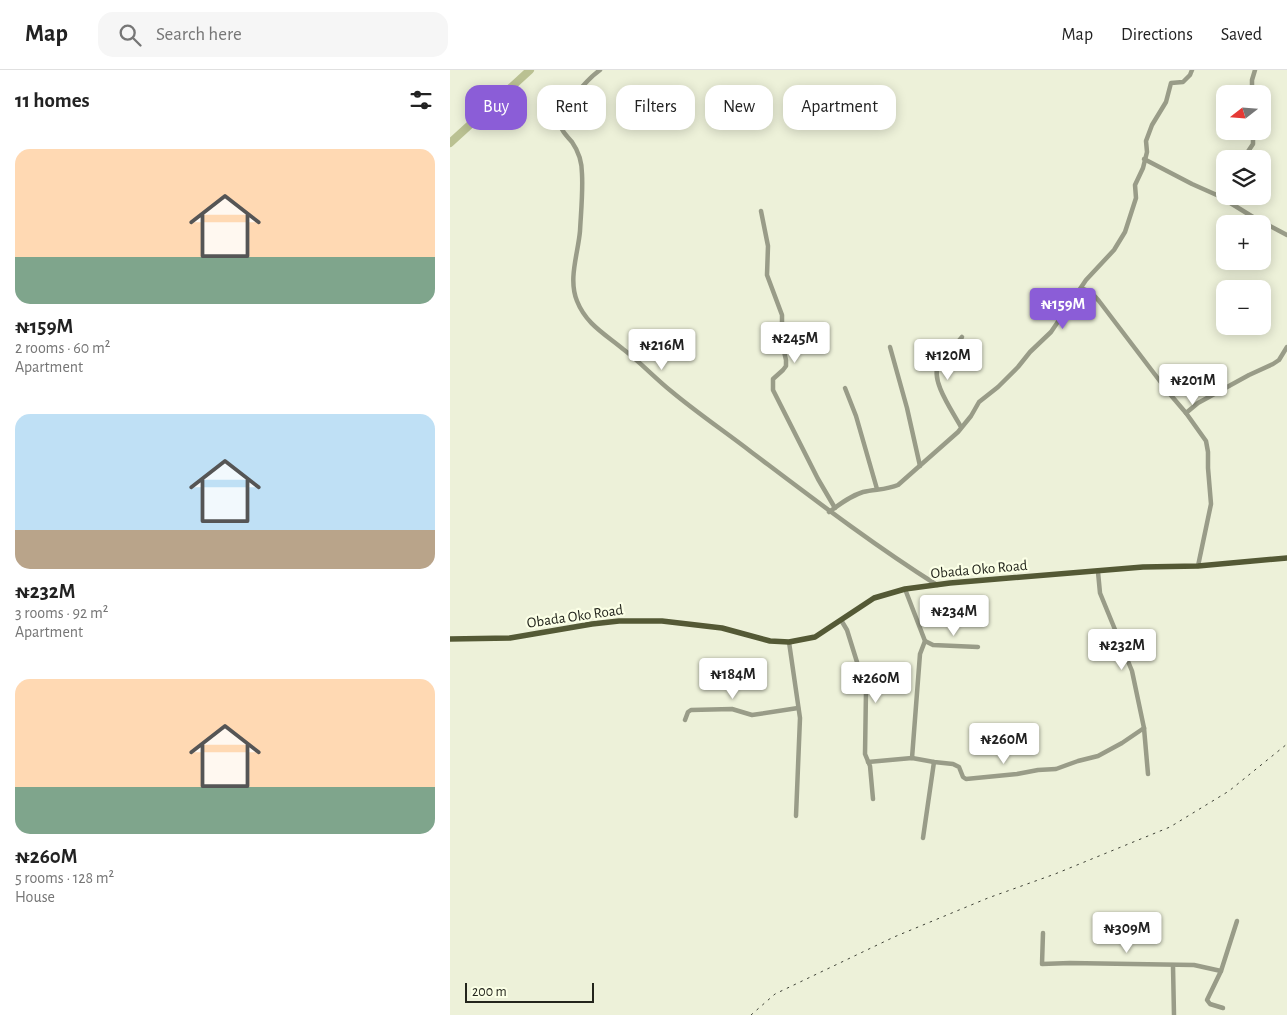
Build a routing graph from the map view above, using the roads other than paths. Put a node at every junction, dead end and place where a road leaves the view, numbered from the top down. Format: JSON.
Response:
{"nodes":[{"id":1,"x":600,"y":70,"type":"edge"},
{"id":2,"x":1192,"y":70,"type":"edge"},
{"id":3,"x":1255,"y":70,"type":"edge"},
{"id":4,"x":1252,"y":85,"type":"edge"},
{"id":5,"x":1144,"y":159,"type":"junction"},
{"id":6,"x":1216,"y":195,"type":"edge"},
{"id":7,"x":1234,"y":205,"type":"edge"},
{"id":8,"x":761,"y":211,"type":"dead end"},
{"id":9,"x":1287,"y":235,"type":"edge"},
{"id":10,"x":1086,"y":280,"type":"junction"},
{"id":11,"x":1081,"y":288,"type":"junction"},
{"id":12,"x":1091,"y":292,"type":"junction"},
{"id":13,"x":962,"y":337,"type":"dead end"},
{"id":14,"x":1287,"y":347,"type":"edge"},
{"id":15,"x":890,"y":348,"type":"dead end"},
{"id":16,"x":845,"y":388,"type":"dead end"},
{"id":17,"x":1186,"y":413,"type":"junction"},
{"id":18,"x":961,"y":427,"type":"junction"},
{"id":19,"x":920,"y":466,"type":"junction"},
{"id":20,"x":876,"y":490,"type":"junction"},
{"id":21,"x":835,"y":508,"type":"junction"},
{"id":22,"x":829,"y":512,"type":"junction"},
{"id":23,"x":1287,"y":558,"type":"edge"},
{"id":24,"x":1198,"y":566,"type":"junction"},
{"id":25,"x":1098,"y":572,"type":"junction"},
{"id":26,"x":937,"y":585,"type":"junction"},
{"id":27,"x":905,"y":589,"type":"junction"},
{"id":28,"x":841,"y":620,"type":"junction"},
{"id":29,"x":450,"y":639,"type":"edge"},
{"id":30,"x":925,"y":641,"type":"junction"},
{"id":31,"x":789,"y":642,"type":"junction"},
{"id":32,"x":978,"y":648,"type":"dead end"},
{"id":33,"x":798,"y":708,"type":"junction"},
{"id":34,"x":685,"y":720,"type":"dead end"},
{"id":35,"x":1144,"y":728,"type":"junction"},
{"id":36,"x":912,"y":758,"type":"junction"},
{"id":37,"x":868,"y":762,"type":"junction"},
{"id":38,"x":934,"y":762,"type":"junction"},
{"id":39,"x":1148,"y":774,"type":"dead end"},
{"id":40,"x":873,"y":799,"type":"dead end"},
{"id":41,"x":796,"y":816,"type":"dead end"},
{"id":42,"x":924,"y":838,"type":"dead end"},
{"id":43,"x":1237,"y":921,"type":"dead end"},
{"id":44,"x":1043,"y":933,"type":"dead end"},
{"id":45,"x":1173,"y":966,"type":"junction"},
{"id":46,"x":1221,"y":972,"type":"junction"},
{"id":47,"x":1223,"y":1008,"type":"dead end"},
{"id":48,"x":1174,"y":1015,"type":"edge"}],
"edges":[{"from":1,"to":22,"type":"street"},
{"from":2,"to":5,"type":"street"},
{"from":3,"to":4,"type":"street"},
{"from":5,"to":6,"type":"street"},
{"from":5,"to":10,"type":"street"},
{"from":7,"to":9,"type":"street"},
{"from":8,"to":21,"type":"street"},
{"from":10,"to":11,"type":"street"},
{"from":10,"to":12,"type":"street"},
{"from":11,"to":12,"type":"street"},
{"from":11,"to":18,"type":"street"},
{"from":12,"to":17,"type":"street"},
{"from":13,"to":18,"type":"street"},
{"from":14,"to":17,"type":"street"},
{"from":15,"to":19,"type":"street"},
{"from":16,"to":20,"type":"street"},
{"from":17,"to":24,"type":"street"},
{"from":18,"to":19,"type":"street"},
{"from":19,"to":20,"type":"street"},
{"from":20,"to":21,"type":"street"},
{"from":21,"to":22,"type":"street"},
{"from":22,"to":26,"type":"street"},
{"from":23,"to":24,"type":"main road","name":"Obada Oko Road"},
{"from":24,"to":25,"type":"main road","name":"Obada Oko Road"},
{"from":25,"to":26,"type":"main road","name":"Obada Oko Road"},
{"from":25,"to":35,"type":"street"},
{"from":26,"to":27,"type":"main road","name":"Obada Oko Road"},
{"from":27,"to":28,"type":"main road","name":"Obada Oko Road"},
{"from":27,"to":30,"type":"street"},
{"from":28,"to":31,"type":"main road","name":"Obada Oko Road"},
{"from":28,"to":37,"type":"street"},
{"from":29,"to":31,"type":"main road","name":"Obada Oko Road"},
{"from":30,"to":32,"type":"street"},
{"from":30,"to":36,"type":"street"},
{"from":31,"to":33,"type":"street"},
{"from":33,"to":34,"type":"street"},
{"from":33,"to":41,"type":"street"},
{"from":35,"to":38,"type":"street"},
{"from":35,"to":39,"type":"street"},
{"from":36,"to":37,"type":"street"},
{"from":36,"to":38,"type":"street"},
{"from":37,"to":40,"type":"street"},
{"from":38,"to":42,"type":"street"},
{"from":43,"to":46,"type":"street"},
{"from":44,"to":45,"type":"street"},
{"from":45,"to":46,"type":"street"},
{"from":45,"to":48,"type":"street"},
{"from":46,"to":47,"type":"street"}]}
